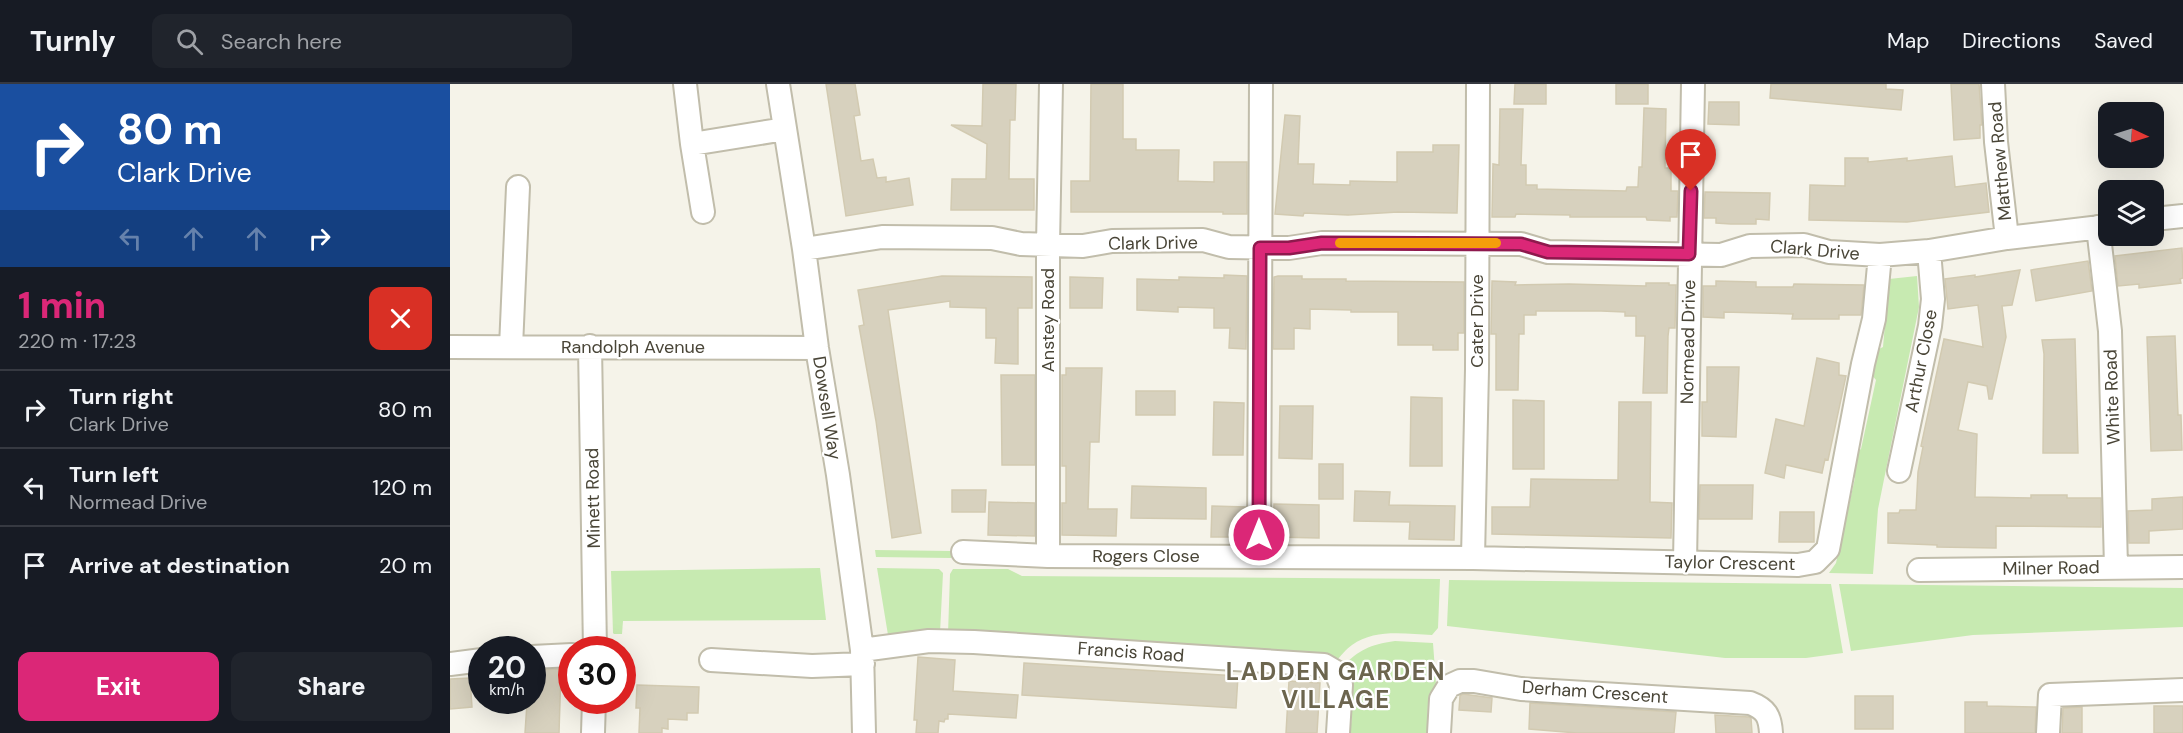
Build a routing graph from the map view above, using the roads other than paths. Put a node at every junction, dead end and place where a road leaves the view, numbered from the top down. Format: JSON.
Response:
{"nodes":[{"id":1,"x":685,"y":84,"type":"edge"},
{"id":2,"x":778,"y":84,"type":"edge"},
{"id":3,"x":1051,"y":84,"type":"edge"},
{"id":4,"x":1262,"y":84,"type":"edge"},
{"id":5,"x":1478,"y":84,"type":"edge"},
{"id":6,"x":1693,"y":84,"type":"edge"},
{"id":7,"x":1993,"y":84,"type":"edge"},
{"id":8,"x":785,"y":129,"type":"junction"},
{"id":9,"x":692,"y":144,"type":"junction"},
{"id":10,"x":518,"y":187,"type":"dead end"},
{"id":11,"x":703,"y":212,"type":"dead end"},
{"id":12,"x":2183,"y":216,"type":"edge"},
{"id":13,"x":2164,"y":218,"type":"edge"},
{"id":14,"x":2098,"y":227,"type":"edge"},
{"id":15,"x":2007,"y":238,"type":"junction"},
{"id":16,"x":1476,"y":243,"type":"junction"},
{"id":17,"x":1048,"y":245,"type":"junction"},
{"id":18,"x":2104,"y":246,"type":"edge"},
{"id":19,"x":1260,"y":248,"type":"junction"},
{"id":20,"x":804,"y":249,"type":"junction"},
{"id":21,"x":1929,"y":250,"type":"junction"},
{"id":22,"x":1689,"y":254,"type":"junction"},
{"id":23,"x":1880,"y":255,"type":"junction"},
{"id":24,"x":590,"y":346,"type":"junction"},
{"id":25,"x":450,"y":347,"type":"edge"},
{"id":26,"x":511,"y":347,"type":"junction"},
{"id":27,"x":817,"y":348,"type":"junction"},
{"id":28,"x":1899,"y":471,"type":"dead end"},
{"id":29,"x":963,"y":552,"type":"dead end"},
{"id":30,"x":1048,"y":556,"type":"junction"},
{"id":31,"x":1259,"y":557,"type":"junction"},
{"id":32,"x":1473,"y":558,"type":"junction"},
{"id":33,"x":1685,"y":563,"type":"junction"},
{"id":34,"x":2116,"y":567,"type":"junction"},
{"id":35,"x":2183,"y":567,"type":"edge"},
{"id":36,"x":1919,"y":570,"type":"dead end"},
{"id":37,"x":595,"y":636,"type":"edge"},
{"id":38,"x":863,"y":657,"type":"junction"},
{"id":39,"x":711,"y":660,"type":"dead end"},
{"id":40,"x":468,"y":662,"type":"edge"},
{"id":41,"x":450,"y":664,"type":"edge"},
{"id":42,"x":2183,"y":690,"type":"edge"},
{"id":43,"x":594,"y":714,"type":"edge"},
{"id":44,"x":593,"y":733,"type":"edge"},
{"id":45,"x":864,"y":733,"type":"edge"},
{"id":46,"x":1338,"y":733,"type":"edge"},
{"id":47,"x":1439,"y":733,"type":"edge"},
{"id":48,"x":1771,"y":733,"type":"edge"},
{"id":49,"x":2048,"y":733,"type":"edge"}],
"edges":[{"from":1,"to":9,"type":"street"},
{"from":2,"to":8,"type":"street","name":"Dowsell Way"},
{"from":3,"to":17,"type":"street","name":"Anstey Road"},
{"from":4,"to":19,"type":"street"},
{"from":5,"to":16,"type":"street","name":"Cater Drive"},
{"from":6,"to":22,"type":"street","name":"Normead Drive"},
{"from":7,"to":15,"type":"street","name":"Matthew Road"},
{"from":8,"to":9,"type":"street"},
{"from":8,"to":20,"type":"street","name":"Dowsell Way"},
{"from":9,"to":11,"type":"street"},
{"from":10,"to":26,"type":"street"},
{"from":12,"to":13,"type":"street"},
{"from":14,"to":15,"type":"street","name":"Clark Drive"},
{"from":15,"to":21,"type":"street","name":"Clark Drive"},
{"from":16,"to":19,"type":"street","name":"Clark Drive"},
{"from":16,"to":22,"type":"street","name":"Clark Drive"},
{"from":16,"to":32,"type":"street","name":"Cater Drive"},
{"from":17,"to":19,"type":"street","name":"Clark Drive"},
{"from":17,"to":20,"type":"street","name":"Clark Drive"},
{"from":17,"to":30,"type":"street","name":"Anstey Road"},
{"from":18,"to":34,"type":"street","name":"White Road"},
{"from":19,"to":31,"type":"street"},
{"from":20,"to":27,"type":"street","name":"Dowsell Way"},
{"from":21,"to":23,"type":"street","name":"Clark Drive"},
{"from":21,"to":28,"type":"street","name":"Arthur Close"},
{"from":22,"to":23,"type":"street","name":"Clark Drive"},
{"from":22,"to":33,"type":"street","name":"Normead Drive"},
{"from":23,"to":33,"type":"street","name":"Taylor Crescent"},
{"from":24,"to":26,"type":"street","name":"Randolph Avenue"},
{"from":24,"to":27,"type":"street","name":"Randolph Avenue"},
{"from":24,"to":37,"type":"street","name":"Minett Road"},
{"from":25,"to":26,"type":"street","name":"Randolph Avenue"},
{"from":27,"to":38,"type":"street","name":"Dowsell Way"},
{"from":29,"to":30,"type":"street","name":"Rogers Close"},
{"from":30,"to":31,"type":"street","name":"Rogers Close"},
{"from":31,"to":32,"type":"street","name":"Rogers Close"},
{"from":32,"to":33,"type":"street","name":"Taylor Crescent"},
{"from":34,"to":35,"type":"street","name":"Milner Road"},
{"from":34,"to":36,"type":"street","name":"Milner Road"},
{"from":38,"to":39,"type":"street","name":"Francis Road"},
{"from":38,"to":45,"type":"street","name":"Dowsell Way"},
{"from":38,"to":46,"type":"street","name":"Francis Road"},
{"from":40,"to":41,"type":"street"},
{"from":42,"to":49,"type":"street"},
{"from":43,"to":44,"type":"street"},
{"from":47,"to":48,"type":"street","name":"Derham Crescent"}]}
